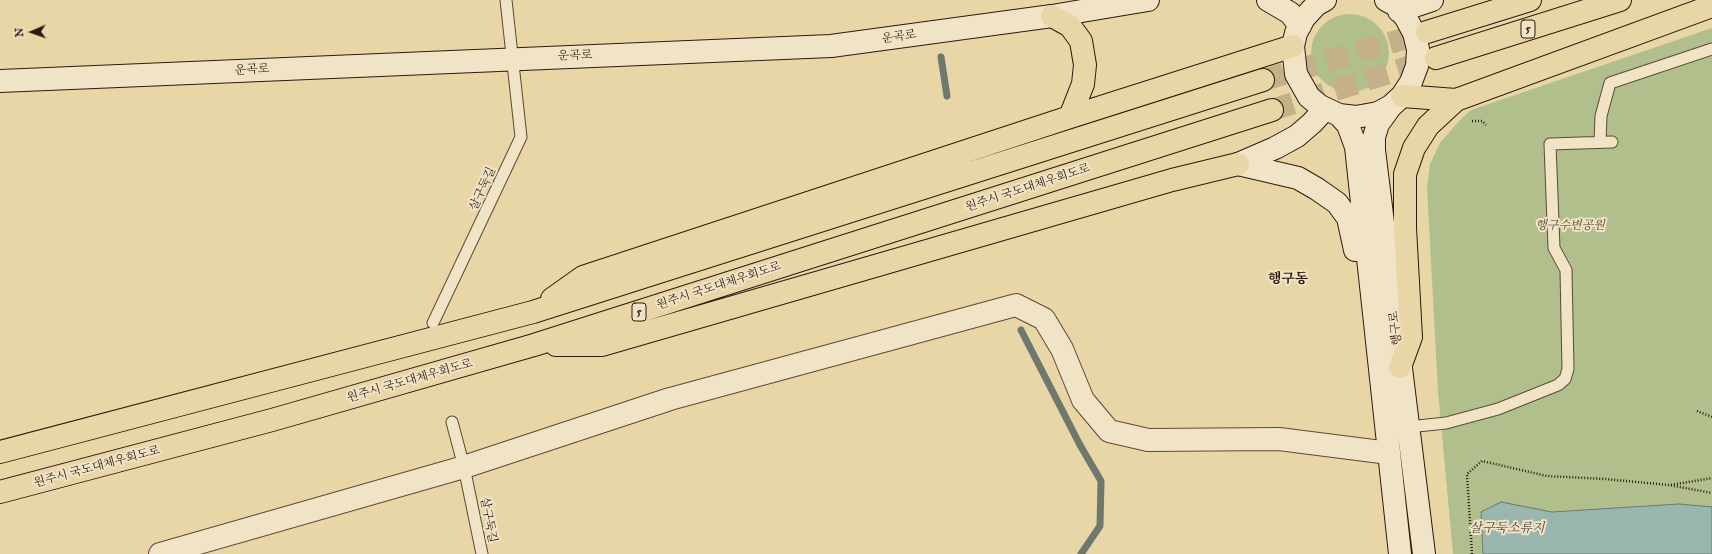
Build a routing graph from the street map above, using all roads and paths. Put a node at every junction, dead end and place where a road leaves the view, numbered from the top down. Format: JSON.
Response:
{"nodes":[{"id":1,"x":506,"y":0,"type":"edge"},
{"id":2,"x":1148,"y":0,"type":"edge"},
{"id":3,"x":1268,"y":0,"type":"edge"},
{"id":4,"x":1318,"y":0,"type":"edge"},
{"id":5,"x":1432,"y":0,"type":"edge"},
{"id":6,"x":1530,"y":0,"type":"edge"},
{"id":7,"x":1620,"y":0,"type":"edge"},
{"id":8,"x":1393,"y":5,"type":"edge"},
{"id":9,"x":1712,"y":6,"type":"edge"},
{"id":10,"x":1052,"y":16,"type":"junction"},
{"id":11,"x":1427,"y":32,"type":"tunnel mouth"},
{"id":12,"x":1296,"y":36,"type":"junction"},
{"id":13,"x":1712,"y":49,"type":"edge"},
{"id":14,"x":512,"y":58,"type":"junction"},
{"id":15,"x":1436,"y":58,"type":"tunnel mouth"},
{"id":16,"x":1263,"y":80,"type":"tunnel mouth"},
{"id":17,"x":0,"y":81,"type":"edge"},
{"id":18,"x":1456,"y":100,"type":"junction"},
{"id":19,"x":1396,"y":101,"type":"junction"},
{"id":20,"x":1272,"y":110,"type":"tunnel mouth"},
{"id":21,"x":1332,"y":112,"type":"junction"},
{"id":22,"x":1070,"y":117,"type":"junction"},
{"id":23,"x":1600,"y":142,"type":"junction"},
{"id":24,"x":1612,"y":142,"type":"dead end"},
{"id":25,"x":1238,"y":164,"type":"junction"},
{"id":26,"x":533,"y":312,"type":"junction"},
{"id":27,"x":433,"y":323,"type":"dead end"},
{"id":28,"x":534,"y":345,"type":"junction"},
{"id":29,"x":1390,"y":368,"type":"junction"},
{"id":30,"x":1697,"y":411,"type":"dead end"},
{"id":31,"x":1712,"y":418,"type":"edge"},
{"id":32,"x":452,"y":422,"type":"dead end"},
{"id":33,"x":1408,"y":427,"type":"junction"},
{"id":34,"x":0,"y":452,"type":"edge"},
{"id":35,"x":1389,"y":453,"type":"junction"},
{"id":36,"x":464,"y":467,"type":"junction"},
{"id":37,"x":1712,"y":478,"type":"edge"},
{"id":38,"x":1669,"y":485,"type":"junction"},
{"id":39,"x":0,"y":492,"type":"edge"},
{"id":40,"x":1712,"y":493,"type":"edge"},
{"id":41,"x":160,"y":554,"type":"edge"},
{"id":42,"x":482,"y":554,"type":"edge"},
{"id":43,"x":1400,"y":554,"type":"edge"},
{"id":44,"x":1424,"y":554,"type":"edge"},
{"id":45,"x":1472,"y":554,"type":"edge"}],
"edges":[{"from":1,"to":14,"type":"lane","name":"살구둑길"},
{"from":2,"to":10,"type":"street","name":"운곡로"},
{"from":3,"to":12,"type":"street"},
{"from":4,"to":12,"type":"street"},
{"from":5,"to":8,"type":"street"},
{"from":6,"to":11,"type":"highway","number":"5"},
{"from":7,"to":15,"type":"highway","number":"5"},
{"from":8,"to":19,"type":"street","name":"행구로"},
{"from":9,"to":18,"type":"highway"},
{"from":10,"to":14,"type":"street","name":"운곡로"},
{"from":10,"to":22,"type":"highway"},
{"from":12,"to":21,"type":"street","name":"행구로"},
{"from":12,"to":22,"type":"highway"},
{"from":13,"to":23,"type":"lane"},
{"from":14,"to":17,"type":"street","name":"운곡로"},
{"from":14,"to":27,"type":"lane","name":"살구둑길"},
{"from":16,"to":26,"type":"highway"},
{"from":18,"to":19,"type":"highway"},
{"from":18,"to":29,"type":"highway"},
{"from":19,"to":21,"type":"street"},
{"from":19,"to":29,"type":"street","name":"행구로"},
{"from":20,"to":28,"type":"highway","name":"원주시 국도대체우회도로","number":"5"},
{"from":21,"to":25,"type":"street"},
{"from":21,"to":29,"type":"street","name":"행구로"},
{"from":22,"to":26,"type":"highway"},
{"from":23,"to":24,"type":"lane"},
{"from":23,"to":33,"type":"lane"},
{"from":25,"to":28,"type":"highway"},
{"from":25,"to":29,"type":"street"},
{"from":26,"to":34,"type":"highway"},
{"from":28,"to":39,"type":"highway","name":"원주시 국도대체우회도로","number":"5"},
{"from":29,"to":33,"type":"street","name":"행구로"},
{"from":29,"to":35,"type":"street","name":"행구로"},
{"from":30,"to":31,"type":"path"},
{"from":32,"to":36,"type":"lane","name":"살구둑길"},
{"from":33,"to":44,"type":"street","name":"행구로"},
{"from":35,"to":36,"type":"street"},
{"from":35,"to":43,"type":"street","name":"행구로"},
{"from":36,"to":41,"type":"street"},
{"from":36,"to":42,"type":"lane","name":"살구둑길"},
{"from":37,"to":38,"type":"path"},
{"from":38,"to":40,"type":"path"},
{"from":38,"to":45,"type":"path"}]}
